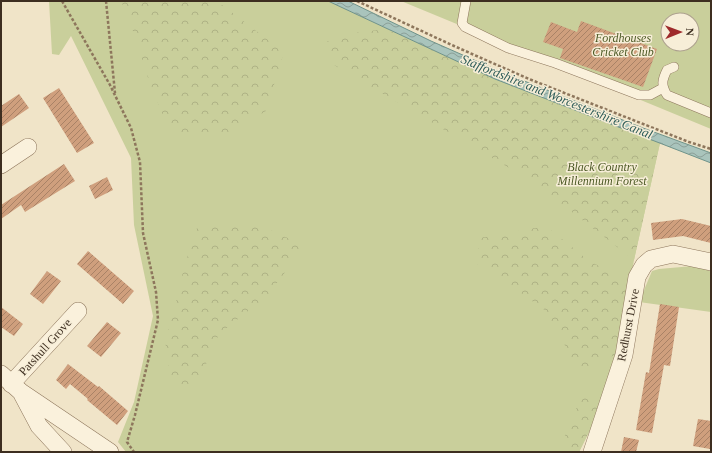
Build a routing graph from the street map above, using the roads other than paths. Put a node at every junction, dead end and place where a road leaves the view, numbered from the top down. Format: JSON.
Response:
{"nodes":[{"id":1,"x":466,"y":1,"type":"edge"},
{"id":2,"x":674,"y":68,"type":"dead end"},
{"id":3,"x":663,"y":88,"type":"junction"},
{"id":4,"x":711,"y":113,"type":"edge"},
{"id":5,"x":28,"y":147,"type":"dead end"},
{"id":6,"x":1,"y":165,"type":"edge"},
{"id":7,"x":711,"y":262,"type":"edge"},
{"id":8,"x":78,"y":311,"type":"dead end"},
{"id":9,"x":11,"y":384,"type":"edge"},
{"id":10,"x":62,"y":452,"type":"edge"},
{"id":11,"x":110,"y":452,"type":"edge"},
{"id":12,"x":592,"y":452,"type":"edge"}],
"edges":[{"from":1,"to":3,"type":"lane"},
{"from":2,"to":3,"type":"lane"},
{"from":3,"to":4,"type":"lane"},
{"from":5,"to":6,"type":"street"},
{"from":7,"to":12,"type":"street","name":"Redhurst Drive"},
{"from":8,"to":9,"type":"street","name":"Patshull Grove"},
{"from":9,"to":10,"type":"street"},
{"from":9,"to":11,"type":"street"}]}
